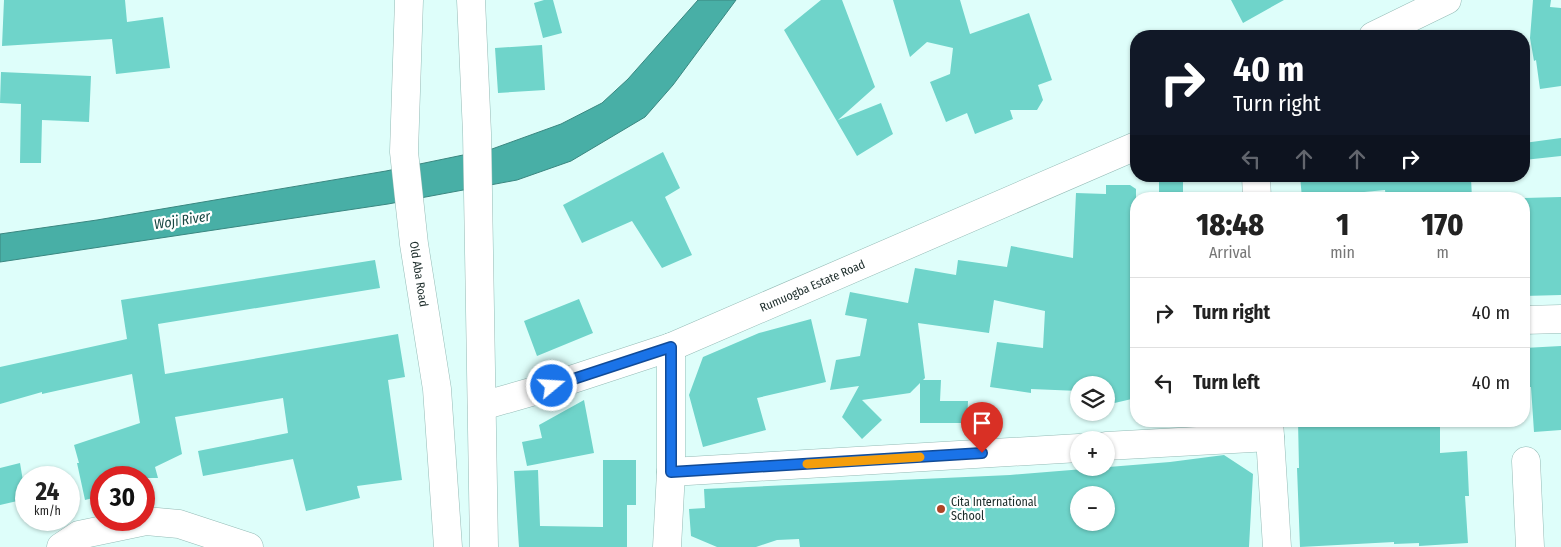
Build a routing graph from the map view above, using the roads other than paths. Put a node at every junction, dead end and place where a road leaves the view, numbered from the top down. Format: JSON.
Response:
{"nodes":[{"id":1,"x":409,"y":0,"type":"edge"},
{"id":2,"x":471,"y":0,"type":"edge"},
{"id":3,"x":1447,"y":0,"type":"edge"},
{"id":4,"x":1385,"y":30,"type":"edge"},
{"id":5,"x":1130,"y":149,"type":"edge"},
{"id":6,"x":1561,"y":319,"type":"edge"},
{"id":7,"x":1530,"y":320,"type":"edge"},
{"id":8,"x":671,"y":347,"type":"junction"},
{"id":9,"x":482,"y":406,"type":"junction"},
{"id":10,"x":1270,"y":429,"type":"edge"},
{"id":11,"x":1115,"y":445,"type":"edge"},
{"id":12,"x":1070,"y":449,"type":"edge"},
{"id":13,"x":1526,"y":461,"type":"dead end"},
{"id":14,"x":671,"y":472,"type":"junction"},
{"id":15,"x":61,"y":547,"type":"edge"},
{"id":16,"x":249,"y":547,"type":"edge"},
{"id":17,"x":448,"y":547,"type":"edge"},
{"id":18,"x":484,"y":547,"type":"edge"},
{"id":19,"x":667,"y":547,"type":"edge"},
{"id":20,"x":1277,"y":547,"type":"edge"},
{"id":21,"x":1530,"y":547,"type":"edge"}],
"edges":[{"from":1,"to":17,"type":"street","name":"Old Aba Road"},
{"from":2,"to":9,"type":"street"},
{"from":3,"to":4,"type":"street"},
{"from":5,"to":8,"type":"street","name":"Rumuogba Estate Road"},
{"from":6,"to":7,"type":"street"},
{"from":8,"to":9,"type":"street","name":"Rumuogba Estate Road"},
{"from":8,"to":14,"type":"street"},
{"from":9,"to":18,"type":"street"},
{"from":10,"to":11,"type":"street"},
{"from":10,"to":20,"type":"street"},
{"from":12,"to":14,"type":"street"},
{"from":13,"to":21,"type":"street"},
{"from":14,"to":19,"type":"street"},
{"from":15,"to":16,"type":"street"}]}
